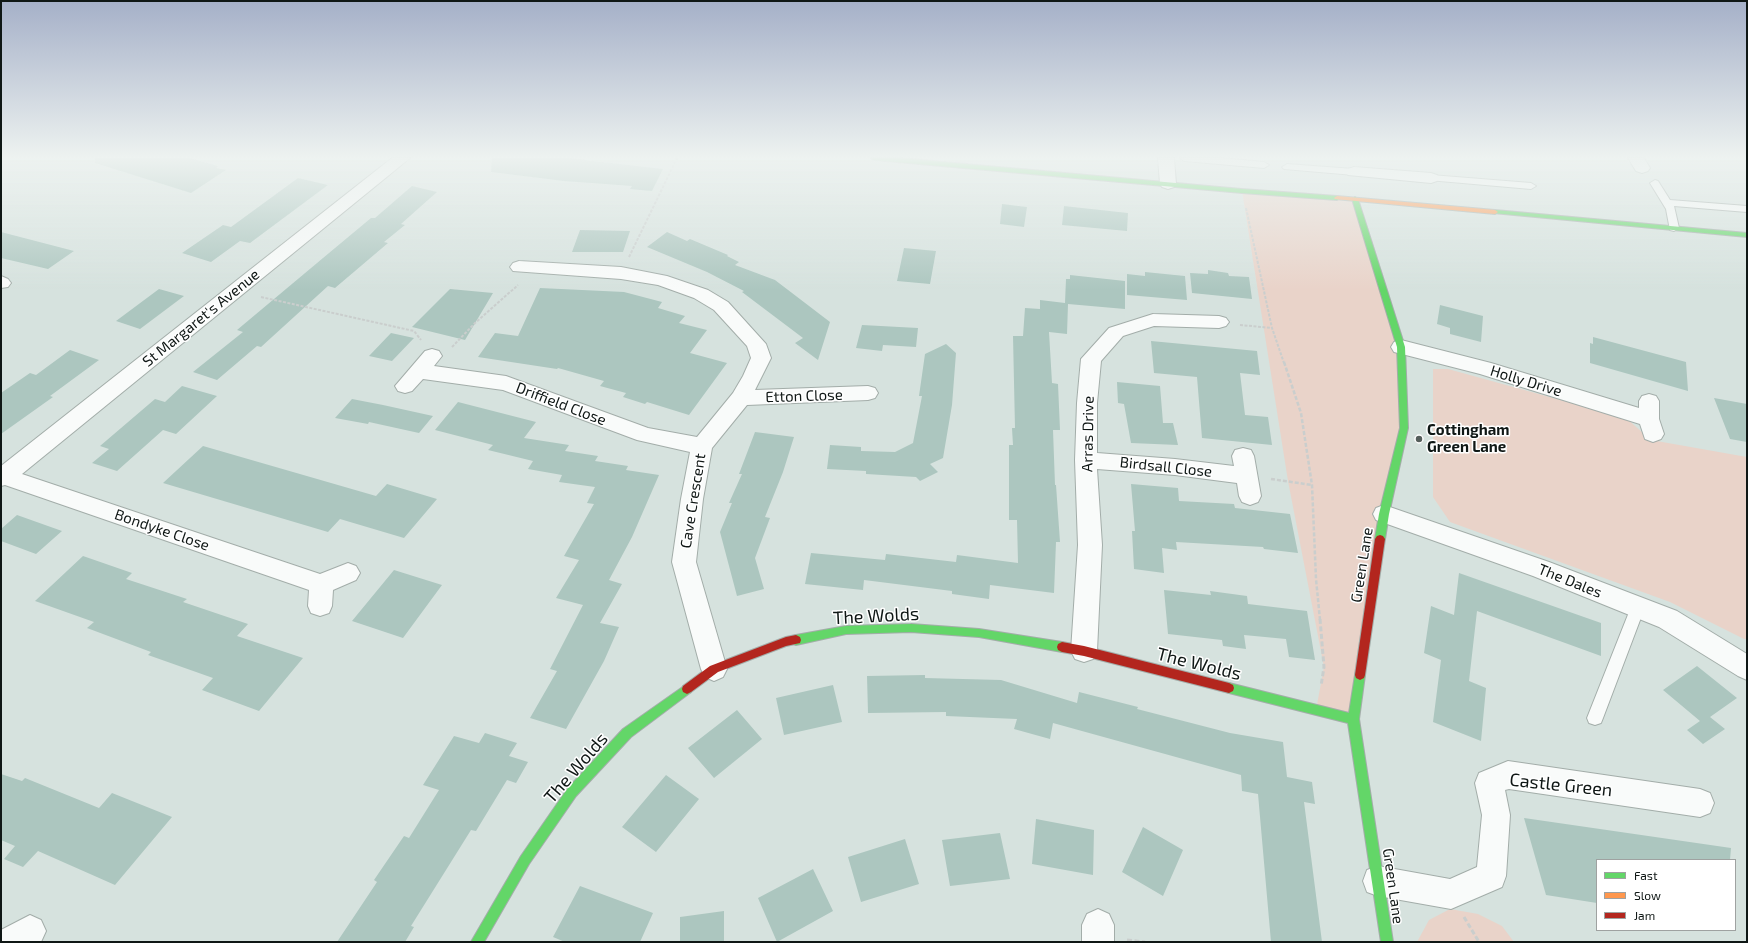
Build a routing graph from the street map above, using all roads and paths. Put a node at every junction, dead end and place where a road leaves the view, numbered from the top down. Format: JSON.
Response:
{"nodes":[{"id":1,"x":346,"y":202,"type":"edge"},
{"id":2,"x":656,"y":202,"type":"edge"},
{"id":3,"x":1244,"y":202,"type":"edge"},
{"id":4,"x":1356,"y":202,"type":"edge"},
{"id":5,"x":1388,"y":202,"type":"edge"},
{"id":6,"x":1669,"y":203,"type":"joint"},
{"id":7,"x":1747,"y":209,"type":"edge"},
{"id":8,"x":1674,"y":228,"type":"junction"},
{"id":9,"x":1747,"y":235,"type":"edge"},
{"id":10,"x":523,"y":268,"type":"joint"},
{"id":11,"x":621,"y":273,"type":"junction"},
{"id":12,"x":238,"y":288,"type":"junction"},
{"id":13,"x":1220,"y":323,"type":"joint"},
{"id":14,"x":1272,"y":328,"type":"junction"},
{"id":15,"x":1401,"y":347,"type":"junction"},
{"id":16,"x":421,"y":371,"type":"junction"},
{"id":17,"x":869,"y":394,"type":"dead end"},
{"id":18,"x":741,"y":398,"type":"junction"},
{"id":19,"x":1650,"y":418,"type":"dead end"},
{"id":20,"x":702,"y":446,"type":"junction"},
{"id":21,"x":1086,"y":460,"type":"junction"},
{"id":22,"x":1246,"y":476,"type":"joint"},
{"id":23,"x":2,"y":477,"type":"edge"},
{"id":24,"x":1312,"y":485,"type":"junction"},
{"id":25,"x":1384,"y":514,"type":"junction"},
{"id":26,"x":348,"y":573,"type":"dead end"},
{"id":27,"x":1638,"y":607,"type":"junction"},
{"id":28,"x":1084,"y":651,"type":"junction"},
{"id":29,"x":1747,"y":668,"type":"edge"},
{"id":30,"x":714,"y":669,"type":"junction"},
{"id":31,"x":1316,"y":710,"type":"junction"},
{"id":32,"x":1595,"y":718,"type":"dead end"},
{"id":33,"x":1353,"y":719,"type":"junction"},
{"id":34,"x":1700,"y":803,"type":"dead end"},
{"id":35,"x":1378,"y":881,"type":"junction"},
{"id":36,"x":478,"y":942,"type":"edge"},
{"id":37,"x":1387,"y":942,"type":"edge"}],
"edges":[{"from":1,"to":12,"type":"street","name":"St Margaret's Avenue"},
{"from":2,"to":11,"type":"path"},
{"from":3,"to":14,"type":"path"},
{"from":4,"to":15,"type":"street","name":"Green Lane"},
{"from":5,"to":8,"type":"street"},
{"from":6,"to":7,"type":"lane"},
{"from":6,"to":8,"type":"lane"},
{"from":8,"to":9,"type":"street"},
{"from":10,"to":11,"type":"street","name":"Cave Crescent"},
{"from":10,"to":16,"type":"path"},
{"from":11,"to":18,"type":"street","name":"Cave Crescent"},
{"from":12,"to":16,"type":"path"},
{"from":12,"to":23,"type":"street","name":"St Margaret's Avenue"},
{"from":13,"to":14,"type":"path"},
{"from":13,"to":21,"type":"street","name":"Arras Drive"},
{"from":14,"to":24,"type":"path"},
{"from":15,"to":19,"type":"street","name":"Holly Drive"},
{"from":15,"to":25,"type":"street","name":"Green Lane"},
{"from":16,"to":20,"type":"street","name":"Driffield Close"},
{"from":17,"to":18,"type":"street","name":"Etton Close"},
{"from":18,"to":20,"type":"street","name":"Cave Crescent"},
{"from":20,"to":30,"type":"street","name":"Cave Crescent"},
{"from":21,"to":22,"type":"street","name":"Birdsall Close"},
{"from":21,"to":28,"type":"street","name":"Arras Drive"},
{"from":22,"to":24,"type":"path"},
{"from":23,"to":26,"type":"street","name":"Bondyke Close"},
{"from":24,"to":31,"type":"path"},
{"from":25,"to":27,"type":"street","name":"The Dales"},
{"from":25,"to":33,"type":"street","name":"Green Lane"},
{"from":27,"to":29,"type":"street","name":"The Dales"},
{"from":27,"to":32,"type":"lane"},
{"from":28,"to":30,"type":"street","name":"The Wolds"},
{"from":28,"to":31,"type":"street","name":"The Wolds"},
{"from":30,"to":36,"type":"street","name":"The Wolds"},
{"from":31,"to":33,"type":"street","name":"The Wolds"},
{"from":33,"to":35,"type":"street","name":"Green Lane"},
{"from":34,"to":35,"type":"street","name":"Castle Green"},
{"from":35,"to":37,"type":"street","name":"Green Lane"}]}
